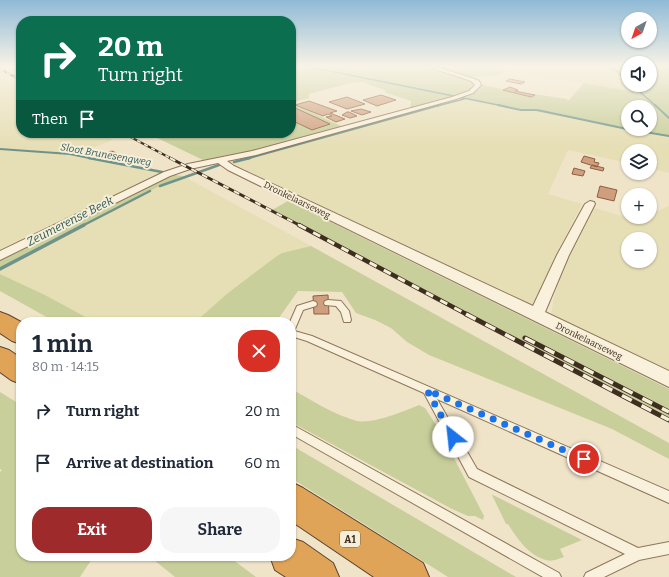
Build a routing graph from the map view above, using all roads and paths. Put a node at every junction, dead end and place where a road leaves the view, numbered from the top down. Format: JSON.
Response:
{"nodes":[{"id":1,"x":466,"y":93,"type":"edge"},
{"id":2,"x":220,"y":160,"type":"junction"},
{"id":3,"x":590,"y":204,"type":"dead end"},
{"id":4,"x":0,"y":256,"type":"edge"},
{"id":5,"x":328,"y":303,"type":"dead end"},
{"id":6,"x":313,"y":304,"type":"dead end"},
{"id":7,"x":536,"y":315,"type":"junction"},
{"id":8,"x":296,"y":319,"type":"edge"},
{"id":9,"x":348,"y":320,"type":"dead end"},
{"id":10,"x":0,"y":321,"type":"edge"},
{"id":11,"x":16,"y":331,"type":"edge"},
{"id":12,"x":296,"y":332,"type":"edge"},
{"id":13,"x":0,"y":358,"type":"edge"},
{"id":14,"x":16,"y":369,"type":"edge"},
{"id":15,"x":669,"y":379,"type":"edge"},
{"id":16,"x":427,"y":390,"type":"junction"},
{"id":17,"x":296,"y":432,"type":"edge"},
{"id":18,"x":669,"y":497,"type":"edge"},
{"id":19,"x":296,"y":503,"type":"edge"},
{"id":20,"x":669,"y":548,"type":"edge"},
{"id":21,"x":638,"y":554,"type":"junction"},
{"id":22,"x":296,"y":561,"type":"edge"},
{"id":23,"x":319,"y":577,"type":"edge"},
{"id":24,"x":409,"y":577,"type":"edge"},
{"id":25,"x":555,"y":577,"type":"edge"},
{"id":26,"x":590,"y":577,"type":"edge"}],
"edges":[{"from":1,"to":2,"type":"street"},
{"from":2,"to":4,"type":"street"},
{"from":2,"to":7,"type":"street","name":"Dronkelaarseweg"},
{"from":3,"to":7,"type":"street"},
{"from":5,"to":9,"type":"lane"},
{"from":6,"to":8,"type":"lane"},
{"from":7,"to":15,"type":"street","name":"Dronkelaarseweg"},
{"from":10,"to":11,"type":"highway"},
{"from":12,"to":16,"type":"lane"},
{"from":13,"to":14,"type":"highway"},
{"from":16,"to":18,"type":"lane"},
{"from":16,"to":21,"type":"lane"},
{"from":17,"to":25,"type":"lane"},
{"from":19,"to":24,"type":"highway","number":"A1"},
{"from":20,"to":21,"type":"lane"},
{"from":21,"to":26,"type":"lane"},
{"from":22,"to":23,"type":"highway"}]}
